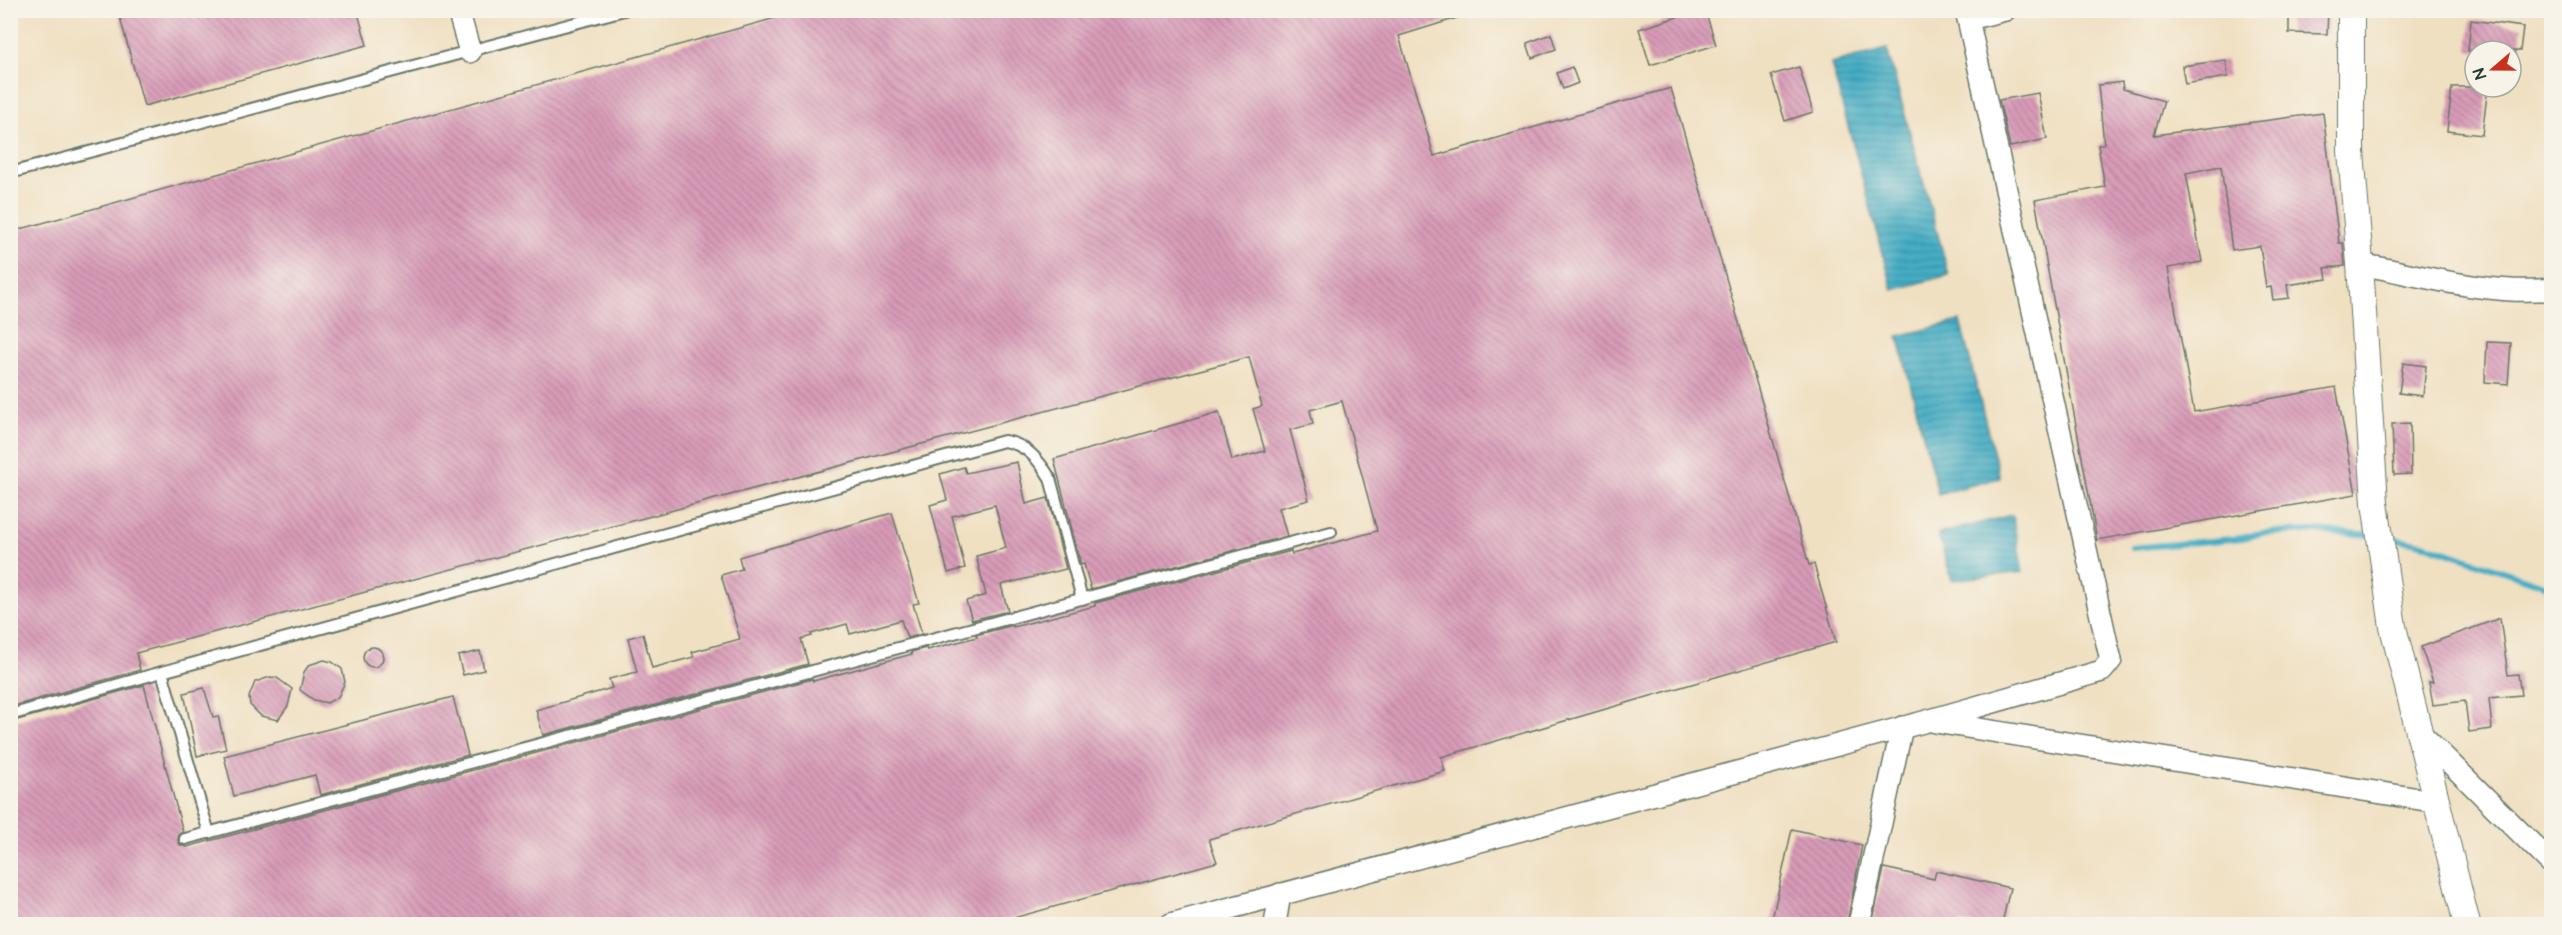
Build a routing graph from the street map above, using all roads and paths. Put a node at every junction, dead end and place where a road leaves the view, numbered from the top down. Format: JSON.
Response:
{"nodes":[{"id":1,"x":458,"y":10,"type":"edge"},
{"id":2,"x":624,"y":10,"type":"edge"},
{"id":3,"x":2005,"y":10,"type":"edge"},
{"id":4,"x":2351,"y":10,"type":"edge"},
{"id":5,"x":1967,"y":15,"type":"edge"},
{"id":6,"x":470,"y":51,"type":"junction"},
{"id":7,"x":10,"y":173,"type":"edge"},
{"id":8,"x":2360,"y":264,"type":"junction"},
{"id":9,"x":2552,"y":289,"type":"edge"},
{"id":10,"x":1331,"y":532,"type":"dead end"},
{"id":11,"x":1082,"y":599,"type":"junction"},
{"id":12,"x":162,"y":672,"type":"junction"},
{"id":13,"x":10,"y":715,"type":"edge"},
{"id":14,"x":1927,"y":721,"type":"junction"},
{"id":15,"x":1902,"y":727,"type":"junction"},
{"id":16,"x":2417,"y":730,"type":"junction"},
{"id":17,"x":2438,"y":802,"type":"junction"},
{"id":18,"x":209,"y":833,"type":"junction"},
{"id":19,"x":185,"y":839,"type":"dead end"},
{"id":20,"x":2552,"y":864,"type":"edge"},
{"id":21,"x":1280,"y":894,"type":"junction"},
{"id":22,"x":1171,"y":924,"type":"edge"},
{"id":23,"x":1275,"y":924,"type":"edge"},
{"id":24,"x":1859,"y":924,"type":"edge"},
{"id":25,"x":2467,"y":924,"type":"edge"}],
"edges":[{"from":1,"to":6,"type":"street"},
{"from":2,"to":6,"type":"lane"},
{"from":3,"to":5,"type":"street"},
{"from":4,"to":8,"type":"street"},
{"from":5,"to":14,"type":"street"},
{"from":6,"to":7,"type":"lane"},
{"from":8,"to":9,"type":"street"},
{"from":8,"to":16,"type":"street"},
{"from":10,"to":11,"type":"lane"},
{"from":11,"to":12,"type":"lane"},
{"from":11,"to":18,"type":"lane"},
{"from":12,"to":13,"type":"lane"},
{"from":12,"to":18,"type":"lane"},
{"from":14,"to":15,"type":"street"},
{"from":14,"to":17,"type":"street"},
{"from":15,"to":21,"type":"street"},
{"from":15,"to":24,"type":"street"},
{"from":16,"to":17,"type":"street"},
{"from":16,"to":20,"type":"street"},
{"from":17,"to":25,"type":"street"},
{"from":18,"to":19,"type":"lane"},
{"from":21,"to":22,"type":"street"},
{"from":21,"to":23,"type":"street"}]}
